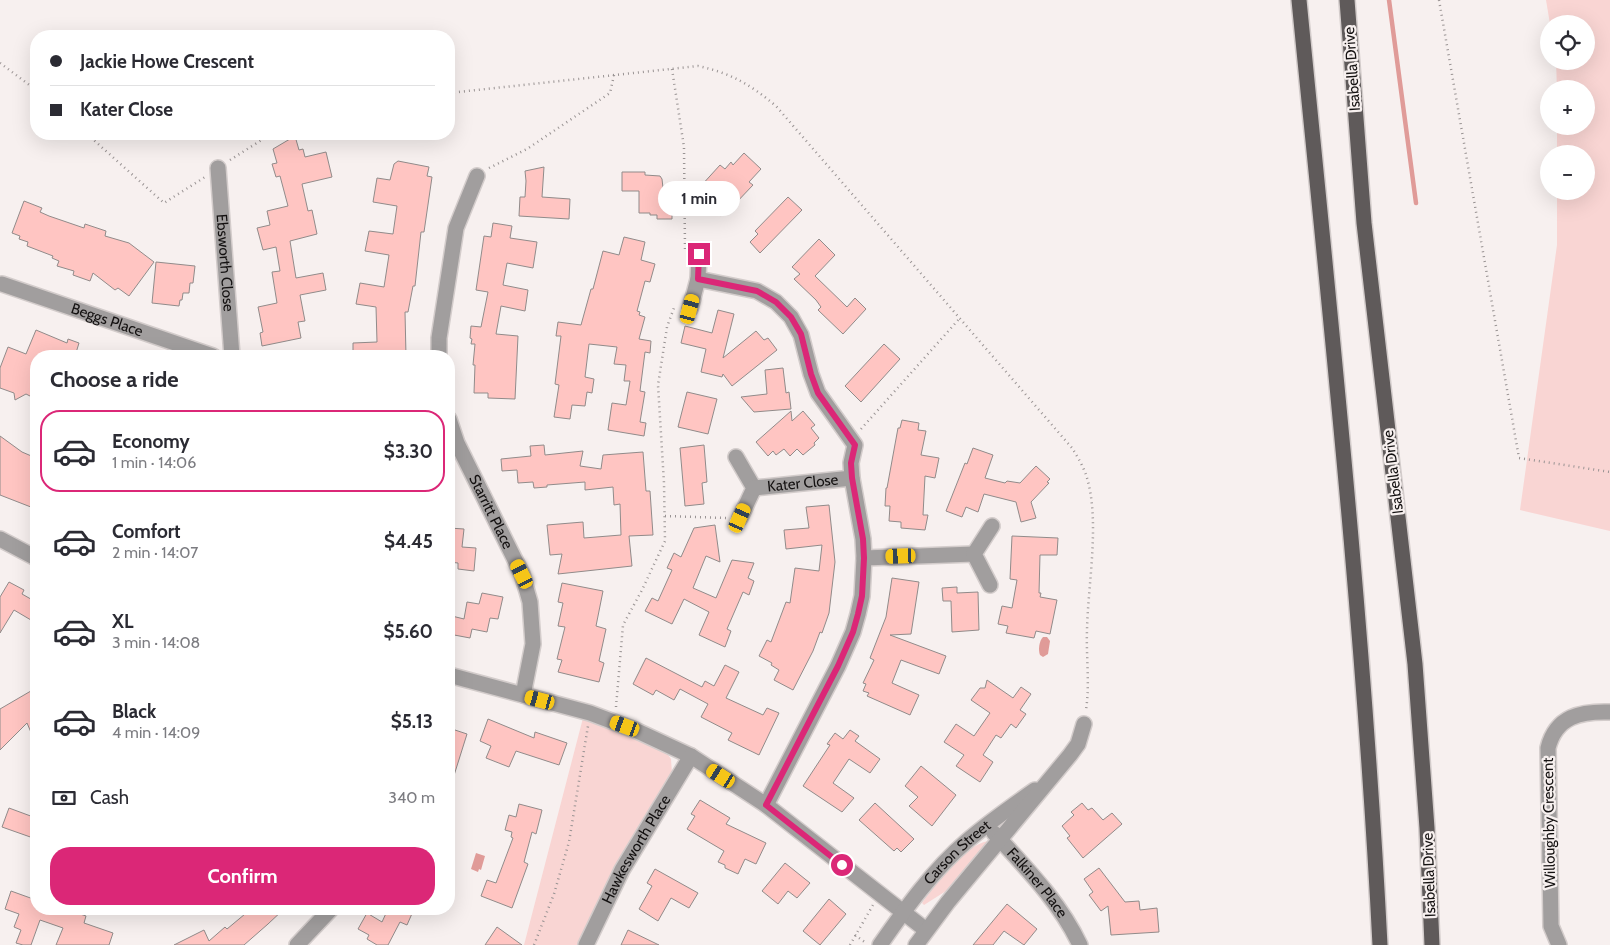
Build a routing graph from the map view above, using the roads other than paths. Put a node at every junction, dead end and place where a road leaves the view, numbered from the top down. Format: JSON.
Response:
{"nodes":[{"id":1,"x":1299,"y":0,"type":"edge"},
{"id":2,"x":1347,"y":0,"type":"edge"},
{"id":3,"x":218,"y":168,"type":"road end"},
{"id":4,"x":477,"y":176,"type":"road end"},
{"id":5,"x":692,"y":253,"type":"road end"},
{"id":6,"x":698,"y":279,"type":"junction"},
{"id":7,"x":2,"y":284,"type":"dead end"},
{"id":8,"x":690,"y":309,"type":"dead end"},
{"id":9,"x":195,"y":350,"type":"edge"},
{"id":10,"x":232,"y":350,"type":"edge"},
{"id":11,"x":439,"y":350,"type":"edge"},
{"id":12,"x":455,"y":437,"type":"edge"},
{"id":13,"x":736,"y":457,"type":"dead end"},
{"id":14,"x":852,"y":478,"type":"junction"},
{"id":15,"x":754,"y":488,"type":"junction"},
{"id":16,"x":740,"y":518,"type":"road end"},
{"id":17,"x":992,"y":526,"type":"dead end"},
{"id":18,"x":0,"y":539,"type":"edge"},
{"id":19,"x":974,"y":554,"type":"junction"},
{"id":20,"x":30,"y":555,"type":"edge"},
{"id":21,"x":864,"y":558,"type":"junction"},
{"id":22,"x":990,"y":585,"type":"dead end"},
{"id":23,"x":455,"y":677,"type":"edge"},
{"id":24,"x":523,"y":695,"type":"junction"},
{"id":25,"x":1610,"y":712,"type":"edge"},
{"id":26,"x":1084,"y":724,"type":"road end"},
{"id":27,"x":690,"y":756,"type":"junction"},
{"id":28,"x":1052,"y":777,"type":"junction"},
{"id":29,"x":766,"y":805,"type":"junction"},
{"id":30,"x":988,"y":826,"type":"junction"},
{"id":31,"x":1000,"y":840,"type":"junction"},
{"id":32,"x":904,"y":913,"type":"junction"},
{"id":33,"x":325,"y":915,"type":"edge"},
{"id":34,"x":926,"y":930,"type":"junction"},
{"id":35,"x":297,"y":945,"type":"edge"},
{"id":36,"x":586,"y":945,"type":"edge"},
{"id":37,"x":880,"y":945,"type":"edge"},
{"id":38,"x":916,"y":945,"type":"edge"},
{"id":39,"x":1080,"y":945,"type":"edge"},
{"id":40,"x":1380,"y":945,"type":"edge"},
{"id":41,"x":1432,"y":945,"type":"edge"},
{"id":42,"x":1558,"y":945,"type":"edge"}],
"edges":[{"from":1,"to":40,"type":"main road"},
{"from":2,"to":41,"type":"main road","name":"Isabella Drive"},
{"from":3,"to":10,"type":"street","name":"Ebsworth Close"},
{"from":4,"to":11,"type":"street"},
{"from":5,"to":6,"type":"street"},
{"from":6,"to":8,"type":"street"},
{"from":6,"to":14,"type":"street","name":"Kater Close"},
{"from":7,"to":9,"type":"street","name":"Beggs Place"},
{"from":12,"to":24,"type":"street","name":"Starritt Place"},
{"from":13,"to":15,"type":"street","name":"Kater Close"},
{"from":14,"to":15,"type":"street","name":"Kater Close"},
{"from":14,"to":21,"type":"street","name":"Kater Close"},
{"from":15,"to":16,"type":"street","name":"Kater Close"},
{"from":17,"to":19,"type":"street"},
{"from":18,"to":20,"type":"street"},
{"from":19,"to":21,"type":"street"},
{"from":19,"to":22,"type":"street"},
{"from":21,"to":29,"type":"street","name":"Kater Close"},
{"from":23,"to":24,"type":"street"},
{"from":24,"to":27,"type":"street"},
{"from":25,"to":42,"type":"street","name":"Willoughby Crescent"},
{"from":26,"to":28,"type":"street","name":"Carson Street"},
{"from":27,"to":29,"type":"street"},
{"from":27,"to":36,"type":"street","name":"Hawkesworth Place"},
{"from":28,"to":30,"type":"street","name":"Carson Street"},
{"from":28,"to":31,"type":"street","name":"Carson Street"},
{"from":29,"to":32,"type":"street"},
{"from":30,"to":31,"type":"street","name":"Falkiner Place"},
{"from":30,"to":32,"type":"street","name":"Carson Street"},
{"from":31,"to":34,"type":"street","name":"Carson Street"},
{"from":31,"to":39,"type":"street","name":"Falkiner Place"},
{"from":32,"to":34,"type":"street"},
{"from":32,"to":37,"type":"street","name":"Carson Street"},
{"from":33,"to":35,"type":"street"},
{"from":34,"to":38,"type":"street","name":"Carson Street"}]}
